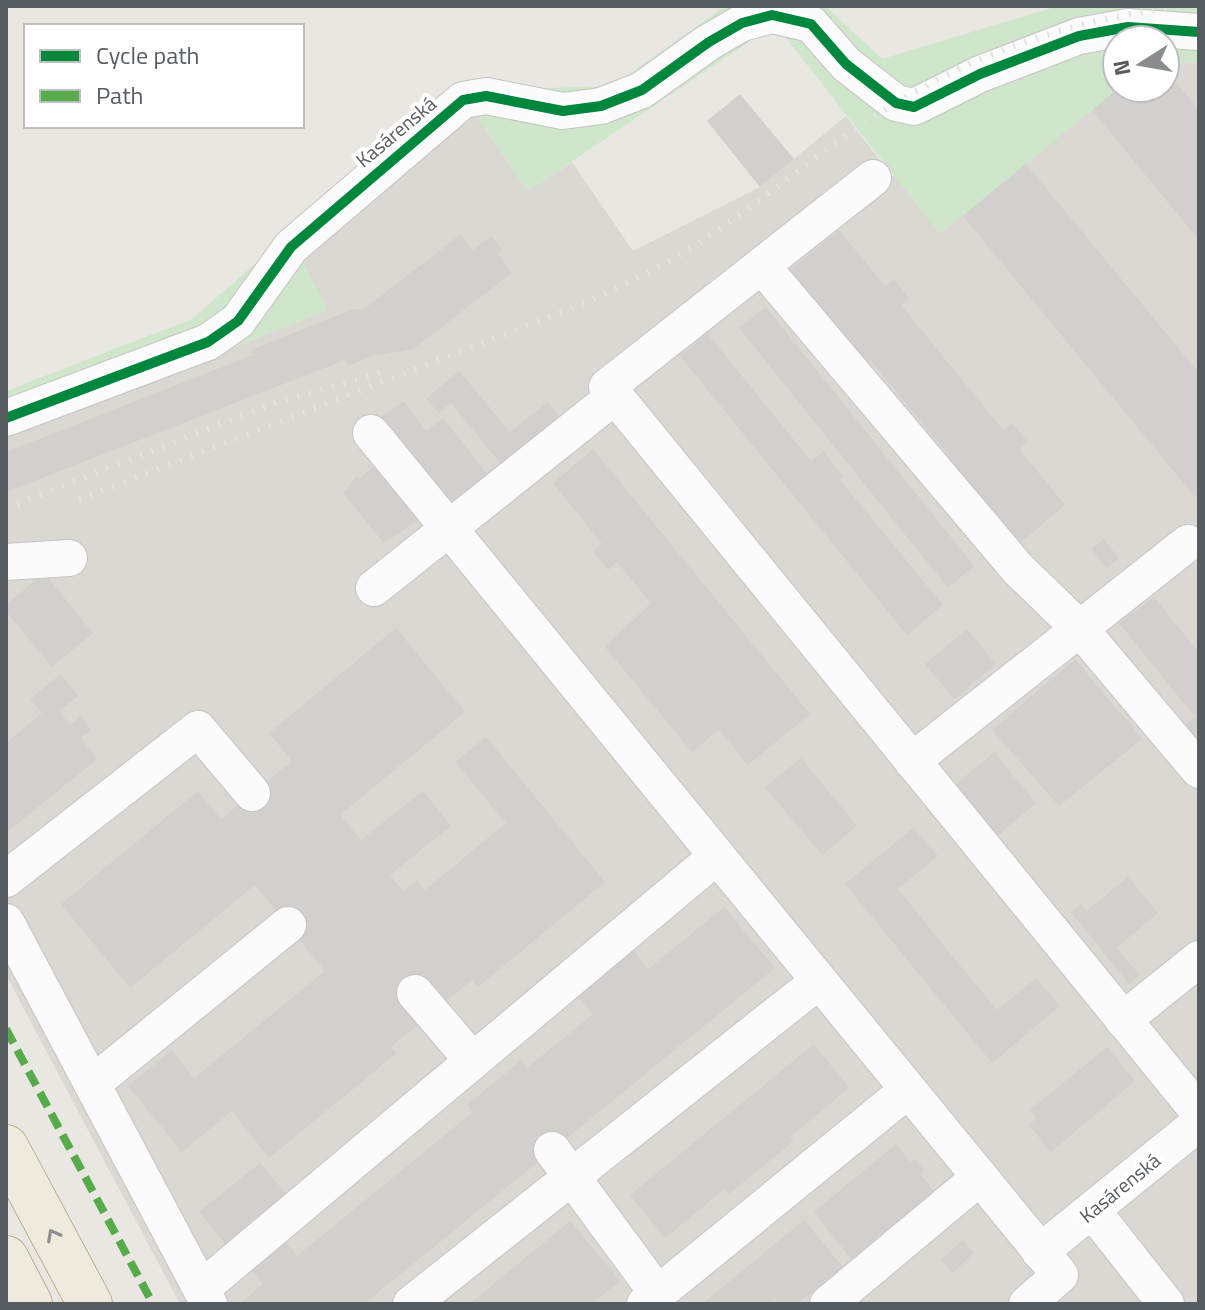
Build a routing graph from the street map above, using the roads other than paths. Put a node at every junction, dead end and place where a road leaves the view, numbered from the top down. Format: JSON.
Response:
{"nodes":[{"id":1,"x":1199,"y":32,"type":"edge"},
{"id":2,"x":873,"y":178,"type":"dead end"},
{"id":3,"x":762,"y":266,"type":"junction"},
{"id":4,"x":615,"y":396,"type":"junction"},
{"id":5,"x":6,"y":418,"type":"edge"},
{"id":6,"x":371,"y":433,"type":"dead end"},
{"id":7,"x":449,"y":528,"type":"junction"},
{"id":8,"x":1188,"y":543,"type":"dead end"},
{"id":9,"x":69,"y":558,"type":"dead end"},
{"id":10,"x":6,"y":562,"type":"edge"},
{"id":11,"x":374,"y":588,"type":"dead end"},
{"id":12,"x":1081,"y":630,"type":"junction"},
{"id":13,"x":912,"y":761,"type":"junction"},
{"id":14,"x":1199,"y":770,"type":"edge"},
{"id":15,"x":252,"y":793,"type":"dead end"},
{"id":16,"x":717,"y":856,"type":"junction"},
{"id":17,"x":6,"y":879,"type":"edge"},
{"id":18,"x":6,"y":922,"type":"edge"},
{"id":19,"x":288,"y":925,"type":"dead end"},
{"id":20,"x":1199,"y":959,"type":"edge"},
{"id":21,"x":819,"y":981,"type":"junction"},
{"id":22,"x":415,"y":993,"type":"dead end"},
{"id":23,"x":1123,"y":1020,"type":"junction"},
{"id":24,"x":473,"y":1061,"type":"junction"},
{"id":25,"x":92,"y":1084,"type":"junction"},
{"id":26,"x":908,"y":1090,"type":"junction"},
{"id":27,"x":1199,"y":1112,"type":"edge"},
{"id":28,"x":1199,"y":1123,"type":"edge"},
{"id":29,"x":6,"y":1147,"type":"edge"},
{"id":30,"x":562,"y":1163,"type":"junction"},
{"id":31,"x":980,"y":1177,"type":"junction"},
{"id":32,"x":1092,"y":1210,"type":"junction"},
{"id":33,"x":1040,"y":1252,"type":"junction"},
{"id":34,"x":6,"y":1258,"type":"edge"},
{"id":35,"x":205,"y":1297,"type":"edge"},
{"id":36,"x":652,"y":1299,"type":"edge"},
{"id":37,"x":30,"y":1304,"type":"edge"},
{"id":38,"x":90,"y":1304,"type":"edge"},
{"id":39,"x":411,"y":1304,"type":"edge"},
{"id":40,"x":828,"y":1304,"type":"edge"},
{"id":41,"x":1027,"y":1304,"type":"edge"},
{"id":42,"x":1166,"y":1304,"type":"edge"}],
"edges":[{"from":1,"to":5,"type":"street","name":"Kasárenská"},
{"from":2,"to":3,"type":"street"},
{"from":3,"to":4,"type":"street"},
{"from":3,"to":12,"type":"street"},
{"from":4,"to":7,"type":"street"},
{"from":4,"to":13,"type":"street"},
{"from":6,"to":7,"type":"street"},
{"from":7,"to":11,"type":"street"},
{"from":7,"to":16,"type":"street"},
{"from":8,"to":12,"type":"street"},
{"from":9,"to":10,"type":"street"},
{"from":12,"to":13,"type":"street"},
{"from":12,"to":14,"type":"street"},
{"from":13,"to":23,"type":"street"},
{"from":15,"to":17,"type":"street"},
{"from":16,"to":21,"type":"street"},
{"from":16,"to":24,"type":"street"},
{"from":18,"to":25,"type":"street"},
{"from":19,"to":25,"type":"street"},
{"from":20,"to":23,"type":"street"},
{"from":21,"to":26,"type":"street"},
{"from":21,"to":30,"type":"street"},
{"from":22,"to":24,"type":"street"},
{"from":23,"to":27,"type":"street"},
{"from":24,"to":35,"type":"street"},
{"from":25,"to":35,"type":"street"},
{"from":26,"to":31,"type":"street"},
{"from":26,"to":36,"type":"street"},
{"from":28,"to":32,"type":"street","name":"Kasárenská"},
{"from":38,"to":29,"type":"highway","one_way":true},
{"from":30,"to":36,"type":"street"},
{"from":30,"to":39,"type":"street"},
{"from":31,"to":33,"type":"street"},
{"from":31,"to":40,"type":"street"},
{"from":32,"to":33,"type":"street","name":"Kasárenská"},
{"from":32,"to":42,"type":"street"},
{"from":33,"to":41,"type":"street"},
{"from":34,"to":37,"type":"highway"}]}
